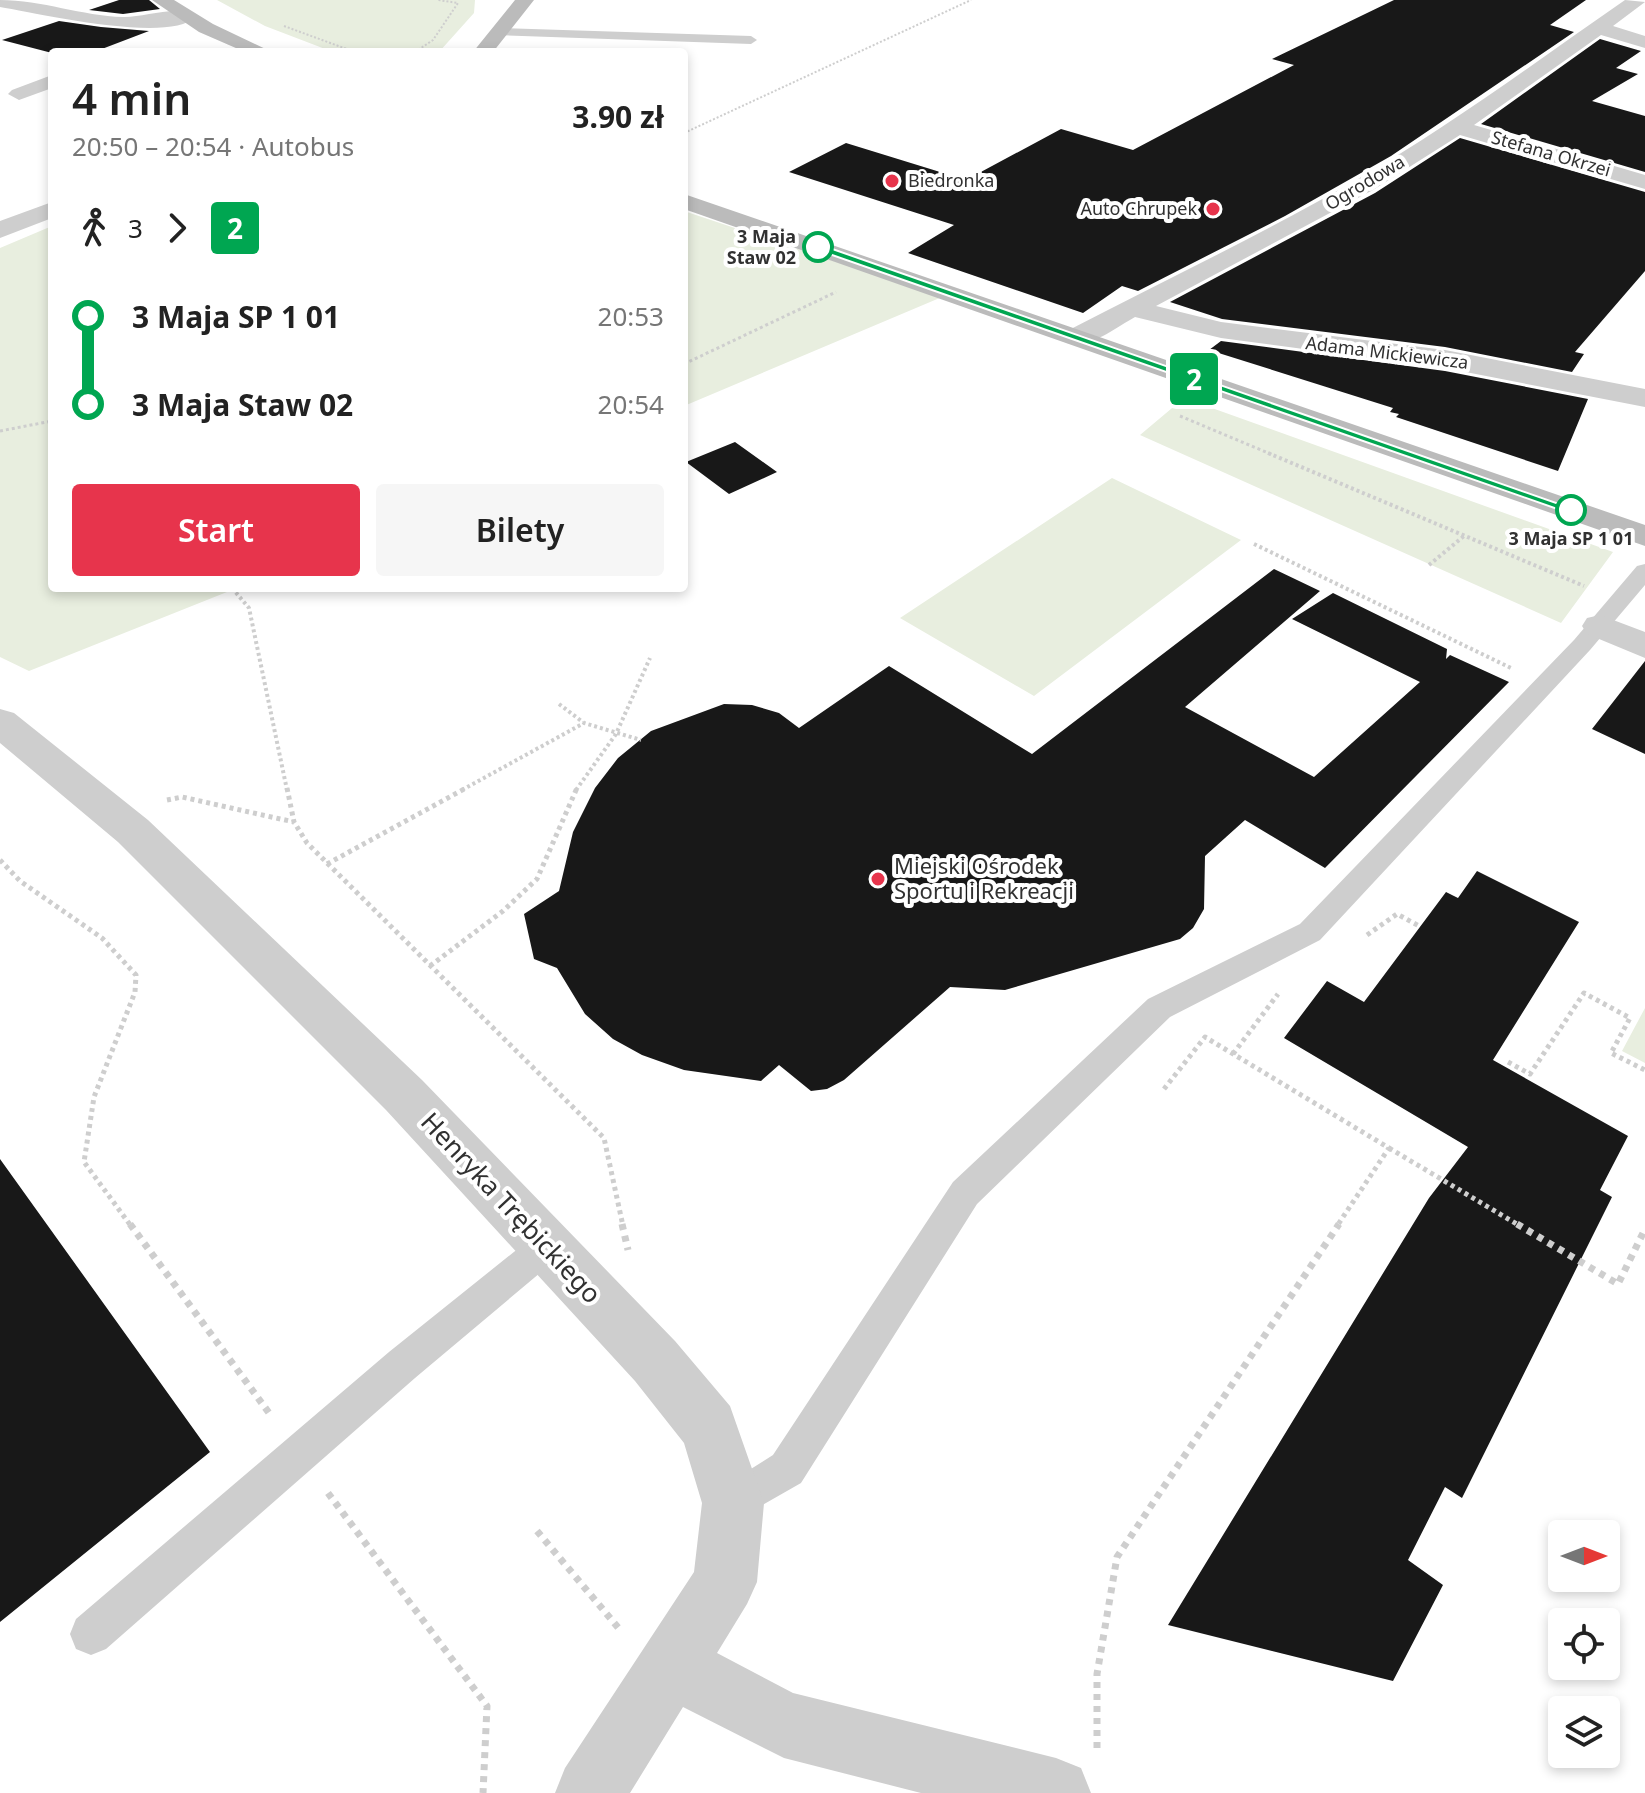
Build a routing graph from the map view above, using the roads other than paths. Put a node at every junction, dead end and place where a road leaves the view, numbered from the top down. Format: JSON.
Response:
{"nodes":[{"id":1,"x":161,"y":0,"type":"edge"},
{"id":2,"x":525,"y":0,"type":"edge"},
{"id":3,"x":1637,"y":0,"type":"edge"},
{"id":4,"x":0,"y":1,"type":"edge"},
{"id":5,"x":186,"y":17,"type":"junction"},
{"id":6,"x":206,"y":28,"type":"junction"},
{"id":7,"x":1599,"y":28,"type":"junction"},
{"id":8,"x":500,"y":32,"type":"junction"},
{"id":9,"x":161,"y":40,"type":"dead end"},
{"id":10,"x":751,"y":40,"type":"dead end"},
{"id":11,"x":1645,"y":42,"type":"edge"},
{"id":12,"x":253,"y":48,"type":"edge"},
{"id":13,"x":486,"y":48,"type":"edge"},
{"id":14,"x":48,"y":83,"type":"edge"},
{"id":15,"x":19,"y":94,"type":"dead end"},
{"id":16,"x":1457,"y":127,"type":"junction"},
{"id":17,"x":1645,"y":182,"type":"edge"},
{"id":18,"x":688,"y":202,"type":"edge"},
{"id":19,"x":48,"y":211,"type":"edge"},
{"id":20,"x":0,"y":230,"type":"edge"},
{"id":21,"x":1130,"y":308,"type":"junction"},
{"id":22,"x":1077,"y":337,"type":"junction"},
{"id":23,"x":1645,"y":398,"type":"edge"},
{"id":24,"x":1645,"y":536,"type":"edge"},
{"id":25,"x":1645,"y":571,"type":"edge"},
{"id":26,"x":1610,"y":614,"type":"junction"},
{"id":27,"x":1645,"y":646,"type":"edge"},
{"id":28,"x":0,"y":722,"type":"edge"},
{"id":29,"x":547,"y":1246,"type":"junction"},
{"id":30,"x":733,"y":1503,"type":"junction"},
{"id":31,"x":91,"y":1634,"type":"dead end"},
{"id":32,"x":650,"y":1652,"type":"junction"},
{"id":33,"x":1077,"y":1778,"type":"edge"},
{"id":34,"x":590,"y":1793,"type":"edge"}],
"edges":[{"from":1,"to":5,"type":"street"},
{"from":2,"to":8,"type":"street"},
{"from":3,"to":7,"type":"street","name":"Ogrodowa"},
{"from":4,"to":5,"type":"street"},
{"from":5,"to":6,"type":"street"},
{"from":6,"to":9,"type":"street"},
{"from":6,"to":12,"type":"street"},
{"from":7,"to":11,"type":"street"},
{"from":7,"to":16,"type":"street","name":"Ogrodowa"},
{"from":8,"to":10,"type":"lane"},
{"from":8,"to":13,"type":"street"},
{"from":14,"to":15,"type":"street"},
{"from":16,"to":17,"type":"street","name":"Stefana Okrzei"},
{"from":16,"to":21,"type":"street","name":"Ogrodowa"},
{"from":18,"to":22,"type":"street"},
{"from":19,"to":20,"type":"street"},
{"from":21,"to":22,"type":"street","name":"Ogrodowa"},
{"from":21,"to":23,"type":"street","name":"Adama Mickiewicza"},
{"from":22,"to":24,"type":"street"},
{"from":25,"to":26,"type":"lane"},
{"from":26,"to":27,"type":"street"},
{"from":26,"to":30,"type":"lane"},
{"from":28,"to":29,"type":"street","name":"Henryka Trębickiego"},
{"from":29,"to":30,"type":"street","name":"Henryka Trębickiego"},
{"from":29,"to":31,"type":"lane"},
{"from":30,"to":32,"type":"street","name":"Henryka Trębickiego"},
{"from":32,"to":33,"type":"street"},
{"from":32,"to":34,"type":"street","name":"Henryka Trębickiego"}]}
